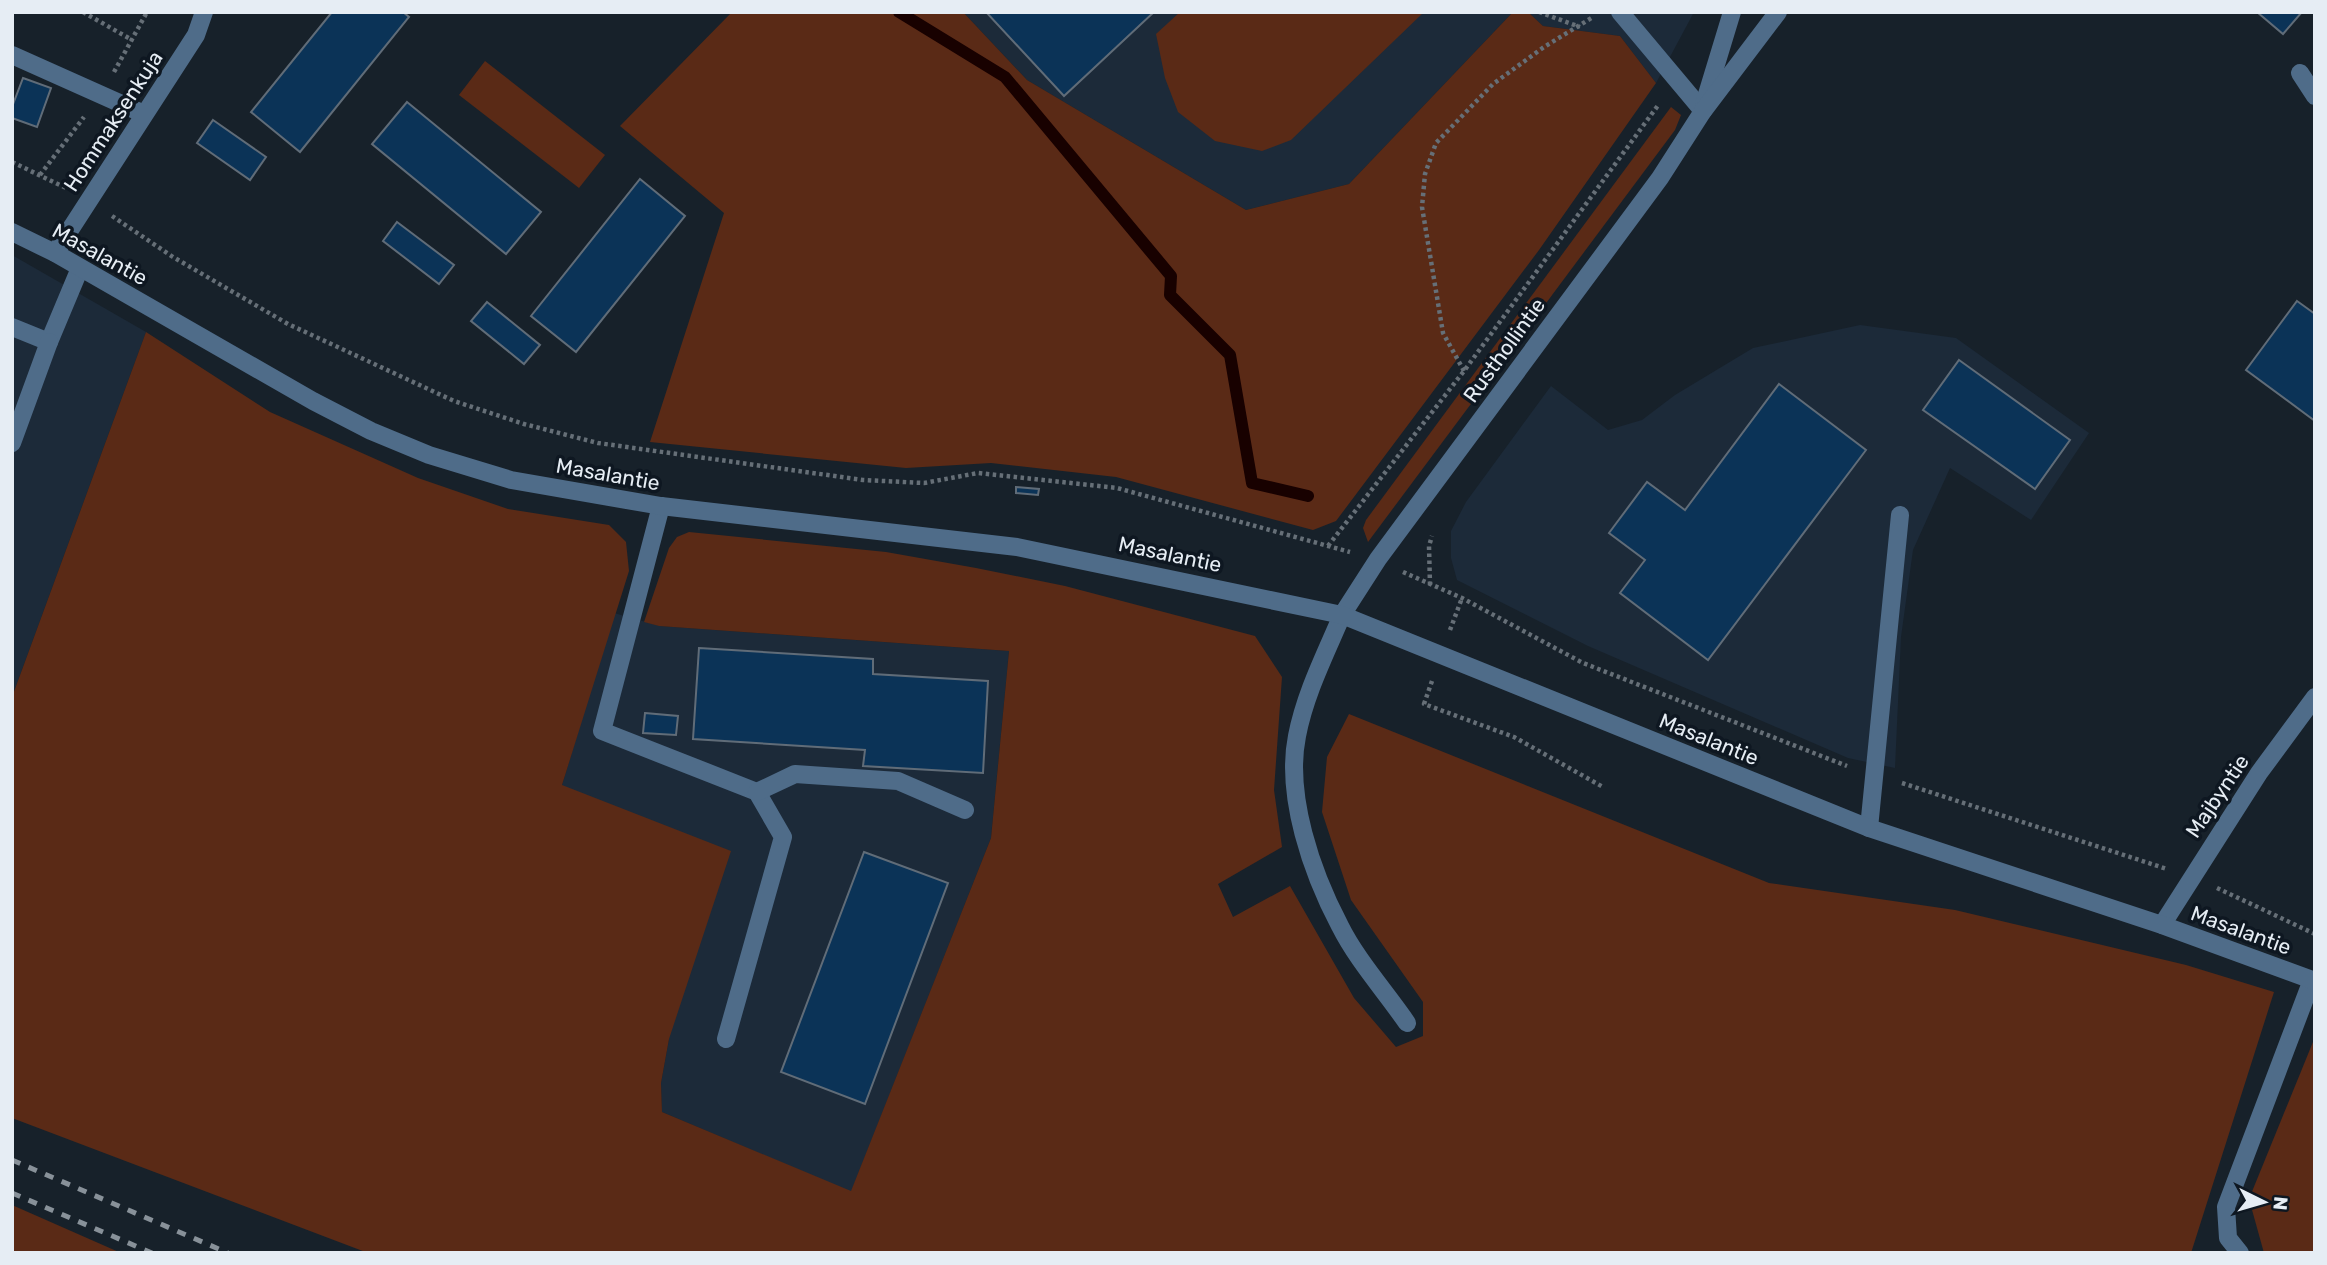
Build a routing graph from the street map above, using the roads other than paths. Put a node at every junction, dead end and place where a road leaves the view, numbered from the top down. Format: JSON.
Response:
{"nodes":[{"id":1,"x":204,"y":12,"type":"edge"},
{"id":2,"x":1620,"y":12,"type":"edge"},
{"id":3,"x":1732,"y":12,"type":"edge"},
{"id":4,"x":1778,"y":12,"type":"edge"},
{"id":5,"x":12,"y":55,"type":"edge"},
{"id":6,"x":2300,"y":73,"type":"dead end"},
{"id":7,"x":2315,"y":96,"type":"edge"},
{"id":8,"x":1703,"y":111,"type":"junction"},
{"id":9,"x":144,"y":114,"type":"junction"},
{"id":10,"x":12,"y":232,"type":"edge"},
{"id":11,"x":55,"y":253,"type":"junction"},
{"id":12,"x":80,"y":268,"type":"junction"},
{"id":13,"x":12,"y":327,"type":"edge"},
{"id":14,"x":49,"y":342,"type":"junction"},
{"id":15,"x":12,"y":443,"type":"edge"},
{"id":16,"x":661,"y":506,"type":"junction"},
{"id":17,"x":1900,"y":515,"type":"dead end"},
{"id":18,"x":1342,"y":615,"type":"junction"},
{"id":19,"x":2315,"y":697,"type":"edge"},
{"id":20,"x":757,"y":792,"type":"junction"},
{"id":21,"x":965,"y":810,"type":"dead end"},
{"id":22,"x":1870,"y":828,"type":"junction"},
{"id":23,"x":2162,"y":925,"type":"junction"},
{"id":24,"x":2314,"y":981,"type":"edge"},
{"id":25,"x":1407,"y":1023,"type":"dead end"},
{"id":26,"x":726,"y":1039,"type":"dead end"},
{"id":27,"x":2240,"y":1253,"type":"edge"}],
"edges":[{"from":1,"to":9,"type":"street","name":"Hommaksenkuja"},
{"from":2,"to":8,"type":"street"},
{"from":3,"to":8,"type":"street","name":"Rusthollintie"},
{"from":4,"to":8,"type":"street","name":"Rusthollintie"},
{"from":5,"to":9,"type":"street"},
{"from":6,"to":7,"type":"street"},
{"from":8,"to":18,"type":"street","name":"Rusthollintie"},
{"from":9,"to":11,"type":"street","name":"Hommaksenkuja"},
{"from":10,"to":11,"type":"street","name":"Masalantie"},
{"from":11,"to":12,"type":"street","name":"Masalantie"},
{"from":12,"to":14,"type":"street"},
{"from":12,"to":16,"type":"street","name":"Masalantie"},
{"from":13,"to":14,"type":"street"},
{"from":14,"to":15,"type":"street"},
{"from":16,"to":18,"type":"street","name":"Masalantie"},
{"from":16,"to":20,"type":"street"},
{"from":17,"to":22,"type":"street"},
{"from":18,"to":22,"type":"street","name":"Masalantie"},
{"from":18,"to":25,"type":"street","name":"Rusthollintie"},
{"from":19,"to":23,"type":"street","name":"Majbyntie"},
{"from":20,"to":21,"type":"street"},
{"from":20,"to":26,"type":"street"},
{"from":22,"to":23,"type":"street","name":"Masalantie"},
{"from":23,"to":24,"type":"street","name":"Masalantie"},
{"from":24,"to":27,"type":"street"}]}
